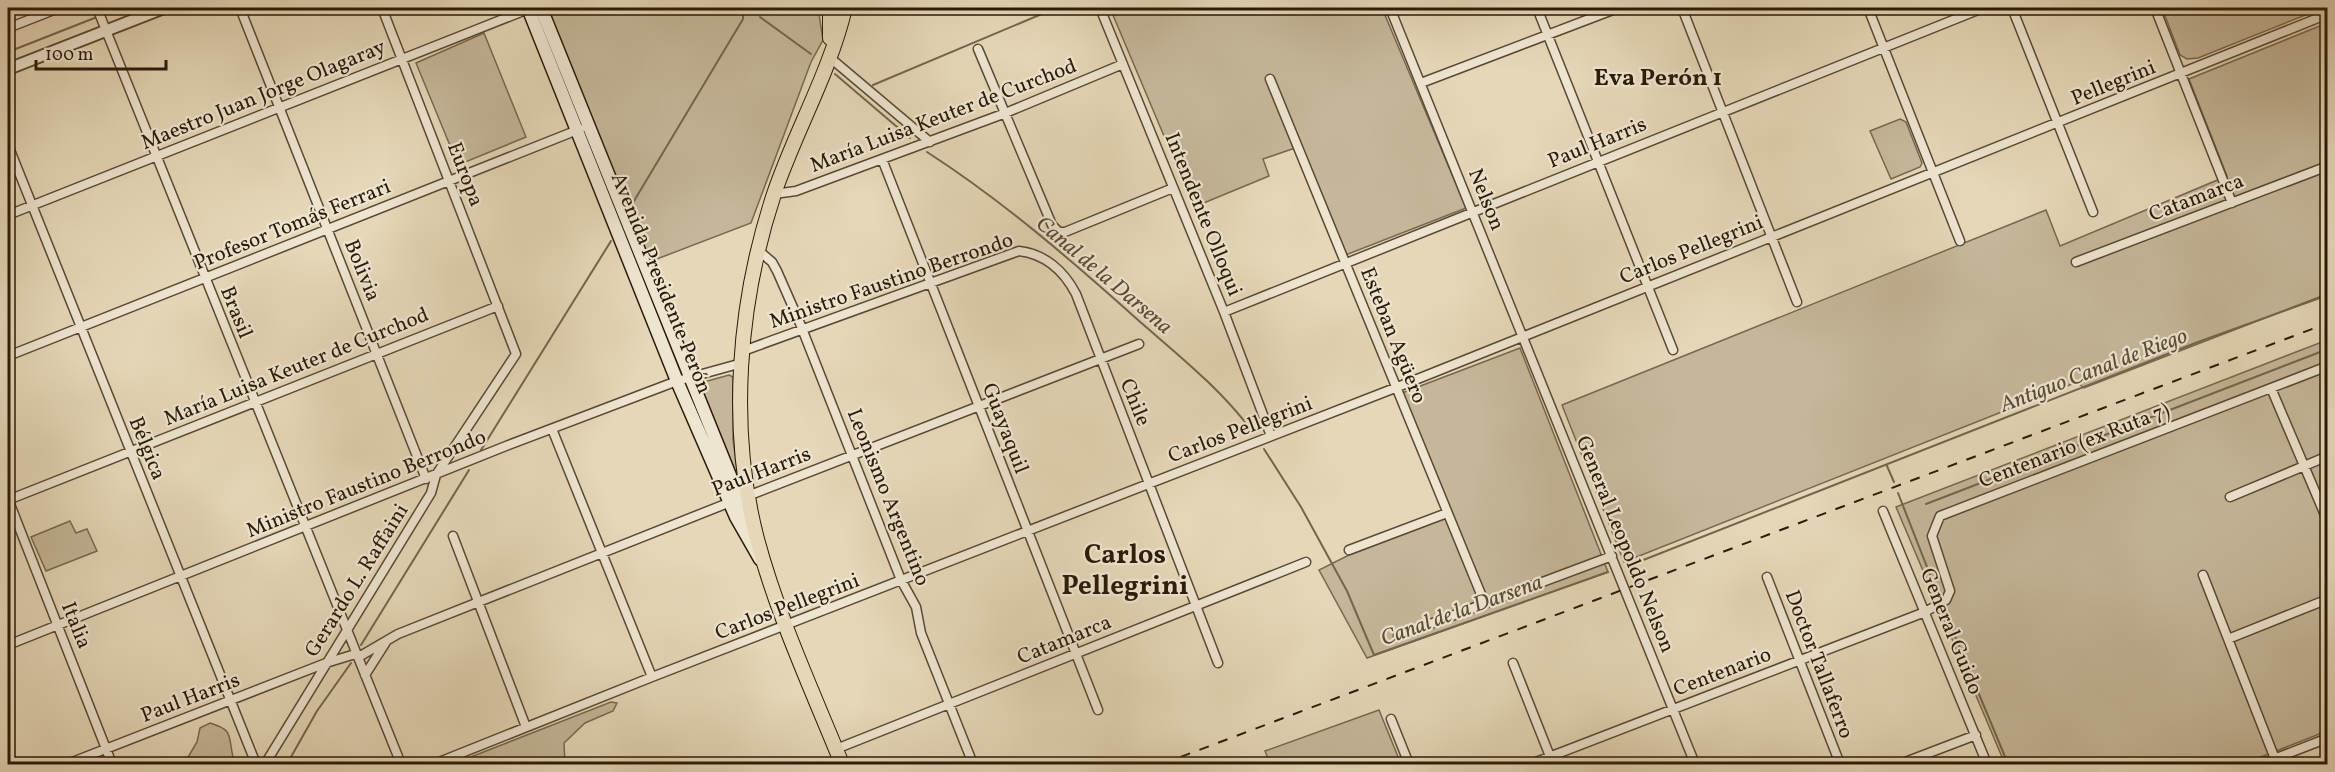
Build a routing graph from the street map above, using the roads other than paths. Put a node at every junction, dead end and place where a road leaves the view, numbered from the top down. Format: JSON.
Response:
{"nodes":[{"id":1,"x":59,"y":8,"type":"edge"},
{"id":2,"x":97,"y":8,"type":"edge"},
{"id":3,"x":164,"y":8,"type":"edge"},
{"id":4,"x":240,"y":8,"type":"edge"},
{"id":5,"x":381,"y":8,"type":"edge"},
{"id":6,"x":532,"y":8,"type":"edge"},
{"id":7,"x":830,"y":8,"type":"edge"},
{"id":8,"x":845,"y":8,"type":"edge"},
{"id":9,"x":1100,"y":8,"type":"edge"},
{"id":10,"x":1390,"y":8,"type":"edge"},
{"id":11,"x":1537,"y":8,"type":"edge"},
{"id":12,"x":1618,"y":8,"type":"edge"},
{"id":13,"x":1682,"y":8,"type":"edge"},
{"id":14,"x":1868,"y":8,"type":"edge"},
{"id":15,"x":1983,"y":8,"type":"edge"},
{"id":16,"x":2012,"y":8,"type":"edge"},
{"id":17,"x":2155,"y":8,"type":"edge"},
{"id":18,"x":2328,"y":14,"type":"edge"},
{"id":19,"x":8,"y":28,"type":"edge"},
{"id":20,"x":106,"y":30,"type":"junction"},
{"id":21,"x":1547,"y":34,"type":"junction"},
{"id":22,"x":1883,"y":48,"type":"junction"},
{"id":23,"x":978,"y":49,"type":"dead end"},
{"id":24,"x":829,"y":54,"type":"junction"},
{"id":25,"x":401,"y":59,"type":"junction"},
{"id":26,"x":1123,"y":64,"type":"junction"},
{"id":27,"x":8,"y":69,"type":"edge"},
{"id":28,"x":2181,"y":74,"type":"junction"},
{"id":29,"x":1270,"y":79,"type":"dead end"},
{"id":30,"x":1421,"y":83,"type":"junction"},
{"id":31,"x":280,"y":107,"type":"junction"},
{"id":32,"x":1722,"y":111,"type":"junction"},
{"id":33,"x":1003,"y":114,"type":"junction"},
{"id":34,"x":2058,"y":122,"type":"junction"},
{"id":35,"x":584,"y":128,"type":"junction"},
{"id":36,"x":930,"y":142,"type":"junction"},
{"id":37,"x":8,"y":145,"type":"edge"},
{"id":38,"x":155,"y":156,"type":"junction"},
{"id":39,"x":882,"y":159,"type":"junction"},
{"id":40,"x":1598,"y":161,"type":"junction"},
{"id":41,"x":2328,"y":166,"type":"edge"},
{"id":42,"x":1931,"y":172,"type":"junction"},
{"id":43,"x":450,"y":181,"type":"junction"},
{"id":44,"x":1173,"y":188,"type":"junction"},
{"id":45,"x":774,"y":194,"type":"junction"},
{"id":46,"x":2232,"y":203,"type":"junction"},
{"id":47,"x":32,"y":205,"type":"junction"},
{"id":48,"x":1473,"y":210,"type":"junction"},
{"id":49,"x":2093,"y":212,"type":"dead end"},
{"id":50,"x":8,"y":215,"type":"edge"},
{"id":51,"x":328,"y":229,"type":"junction"},
{"id":52,"x":1771,"y":237,"type":"junction"},
{"id":53,"x":1960,"y":241,"type":"dead end"},
{"id":54,"x":758,"y":250,"type":"junction"},
{"id":55,"x":2076,"y":262,"type":"dead end"},
{"id":56,"x":1050,"y":263,"type":"joint"},
{"id":57,"x":1345,"y":263,"type":"junction"},
{"id":58,"x":639,"y":266,"type":"junction"},
{"id":59,"x":205,"y":278,"type":"junction"},
{"id":60,"x":929,"y":282,"type":"junction"},
{"id":61,"x":1647,"y":286,"type":"junction"},
{"id":62,"x":1797,"y":302,"type":"dead end"},
{"id":63,"x":498,"y":306,"type":"junction"},
{"id":64,"x":1224,"y":312,"type":"junction"},
{"id":65,"x":81,"y":327,"type":"junction"},
{"id":66,"x":802,"y":328,"type":"junction"},
{"id":67,"x":1523,"y":336,"type":"junction"},
{"id":68,"x":1139,"y":344,"type":"dead end"},
{"id":69,"x":1673,"y":350,"type":"dead end"},
{"id":70,"x":377,"y":354,"type":"junction"},
{"id":71,"x":516,"y":354,"type":"joint"},
{"id":72,"x":8,"y":356,"type":"edge"},
{"id":73,"x":742,"y":357,"type":"junction"},
{"id":74,"x":1099,"y":357,"type":"junction"},
{"id":75,"x":2328,"y":366,"type":"edge"},
{"id":76,"x":691,"y":376,"type":"junction"},
{"id":77,"x":678,"y":381,"type":"junction"},
{"id":78,"x":1395,"y":388,"type":"junction"},
{"id":79,"x":2271,"y":388,"type":"junction"},
{"id":80,"x":254,"y":402,"type":"junction"},
{"id":81,"x":1551,"y":404,"type":"joint"},
{"id":82,"x":977,"y":405,"type":"junction"},
{"id":83,"x":552,"y":429,"type":"junction"},
{"id":84,"x":1271,"y":436,"type":"junction"},
{"id":85,"x":131,"y":451,"type":"junction"},
{"id":86,"x":851,"y":455,"type":"junction"},
{"id":87,"x":2328,"y":456,"type":"edge"},
{"id":88,"x":2304,"y":466,"type":"junction"},
{"id":89,"x":436,"y":475,"type":"junction"},
{"id":90,"x":426,"y":479,"type":"junction"},
{"id":91,"x":1149,"y":484,"type":"junction"},
{"id":92,"x":2230,"y":497,"type":"dead end"},
{"id":93,"x":739,"y":499,"type":"junction"},
{"id":94,"x":8,"y":500,"type":"edge"},
{"id":95,"x":1883,"y":511,"type":"dead end"},
{"id":96,"x":1447,"y":513,"type":"junction"},
{"id":97,"x":2328,"y":522,"type":"edge"},
{"id":98,"x":304,"y":528,"type":"junction"},
{"id":99,"x":1027,"y":532,"type":"junction"},
{"id":100,"x":453,"y":536,"type":"dead end"},
{"id":101,"x":1349,"y":550,"type":"dead end"},
{"id":102,"x":601,"y":553,"type":"junction"},
{"id":103,"x":1612,"y":556,"type":"junction"},
{"id":104,"x":1306,"y":562,"type":"dead end"},
{"id":105,"x":766,"y":570,"type":"junction"},
{"id":106,"x":2203,"y":575,"type":"dead end"},
{"id":107,"x":180,"y":576,"type":"junction"},
{"id":108,"x":1767,"y":578,"type":"dead end"},
{"id":109,"x":901,"y":580,"type":"junction"},
{"id":110,"x":2328,"y":599,"type":"edge"},
{"id":111,"x":478,"y":602,"type":"junction"},
{"id":112,"x":1485,"y":604,"type":"junction"},
{"id":113,"x":1196,"y":607,"type":"junction"},
{"id":114,"x":1925,"y":612,"type":"junction"},
{"id":115,"x":57,"y":625,"type":"junction"},
{"id":116,"x":786,"y":626,"type":"junction"},
{"id":117,"x":347,"y":629,"type":"junction"},
{"id":118,"x":1398,"y":636,"type":"dead end"},
{"id":119,"x":388,"y":639,"type":"junction"},
{"id":120,"x":2228,"y":639,"type":"junction"},
{"id":121,"x":8,"y":645,"type":"edge"},
{"id":122,"x":1075,"y":654,"type":"junction"},
{"id":123,"x":357,"y":655,"type":"junction"},
{"id":124,"x":1798,"y":661,"type":"junction"},
{"id":125,"x":326,"y":663,"type":"junction"},
{"id":126,"x":1218,"y":663,"type":"dead end"},
{"id":127,"x":1513,"y":663,"type":"dead end"},
{"id":128,"x":651,"y":677,"type":"junction"},
{"id":129,"x":367,"y":679,"type":"junction"},
{"id":130,"x":231,"y":700,"type":"junction"},
{"id":131,"x":950,"y":704,"type":"junction"},
{"id":132,"x":1673,"y":709,"type":"junction"},
{"id":133,"x":1098,"y":710,"type":"dead end"},
{"id":134,"x":1391,"y":719,"type":"dead end"},
{"id":135,"x":526,"y":728,"type":"junction"},
{"id":136,"x":1976,"y":735,"type":"junction"},
{"id":137,"x":2328,"y":738,"type":"edge"},
{"id":138,"x":106,"y":749,"type":"junction"},
{"id":139,"x":836,"y":749,"type":"junction"},
{"id":140,"x":1552,"y":761,"type":"edge"},
{"id":141,"x":2276,"y":762,"type":"edge"},
{"id":142,"x":972,"y":763,"type":"edge"},
{"id":143,"x":68,"y":765,"type":"edge"},
{"id":144,"x":112,"y":765,"type":"edge"},
{"id":145,"x":256,"y":765,"type":"edge"},
{"id":146,"x":265,"y":765,"type":"edge"},
{"id":147,"x":401,"y":765,"type":"edge"},
{"id":148,"x":434,"y":765,"type":"edge"},
{"id":149,"x":842,"y":765,"type":"edge"},
{"id":150,"x":1409,"y":765,"type":"edge"},
{"id":151,"x":1531,"y":765,"type":"edge"},
{"id":152,"x":1695,"y":765,"type":"edge"},
{"id":153,"x":1840,"y":765,"type":"edge"},
{"id":154,"x":1900,"y":765,"type":"edge"},
{"id":155,"x":1987,"y":765,"type":"edge"},
{"id":156,"x":2261,"y":765,"type":"edge"}],
"edges":[{"from":1,"to":19,"type":"street"},
{"from":2,"to":20,"type":"street","name":"Brasil"},
{"from":3,"to":20,"type":"street"},
{"from":4,"to":31,"type":"street","name":"Bolivia"},
{"from":5,"to":25,"type":"street","name":"Europa"},
{"from":6,"to":25,"type":"street","name":"Maestro Juan Jorge Olagaray"},
{"from":6,"to":35,"type":"main road","name":"Avenida Presidente Perón"},
{"from":7,"to":24,"type":"main road"},
{"from":8,"to":24,"type":"main road"},
{"from":9,"to":26,"type":"street","name":"Intendente Olloqui"},
{"from":10,"to":30,"type":"street","name":"Nelson"},
{"from":11,"to":21,"type":"street"},
{"from":12,"to":21,"type":"street"},
{"from":13,"to":32,"type":"street"},
{"from":14,"to":22,"type":"street"},
{"from":15,"to":22,"type":"street","name":"Paul Harris"},
{"from":16,"to":34,"type":"street"},
{"from":17,"to":28,"type":"street"},
{"from":18,"to":28,"type":"street"},
{"from":20,"to":27,"type":"street"},
{"from":20,"to":38,"type":"street","name":"Brasil"},
{"from":21,"to":30,"type":"street"},
{"from":21,"to":40,"type":"street"},
{"from":22,"to":32,"type":"street","name":"Paul Harris"},
{"from":22,"to":42,"type":"street"},
{"from":23,"to":33,"type":"street"},
{"from":24,"to":36,"type":"street"},
{"from":24,"to":45,"type":"main road"},
{"from":25,"to":31,"type":"street","name":"Maestro Juan Jorge Olagaray"},
{"from":25,"to":43,"type":"street","name":"Europa"},
{"from":26,"to":33,"type":"street","name":"María Luisa Keuter de Curchod"},
{"from":26,"to":44,"type":"street","name":"Intendente Olloqui"},
{"from":28,"to":34,"type":"street","name":"Pellegrini"},
{"from":28,"to":46,"type":"street"},
{"from":29,"to":57,"type":"street","name":"Esteban Agüero"},
{"from":30,"to":48,"type":"street","name":"Nelson"},
{"from":31,"to":38,"type":"street","name":"Maestro Juan Jorge Olagaray"},
{"from":31,"to":51,"type":"street","name":"Bolivia"},
{"from":32,"to":40,"type":"street","name":"Paul Harris"},
{"from":32,"to":52,"type":"street"},
{"from":33,"to":36,"type":"street","name":"María Luisa Keuter de Curchod"},
{"from":33,"to":44,"type":"street"},
{"from":34,"to":42,"type":"street","name":"Carlos Pellegrini"},
{"from":34,"to":49,"type":"street"},
{"from":35,"to":43,"type":"street","name":"Profesor Tomás Ferrari"},
{"from":35,"to":58,"type":"main road","name":"Avenida Presidente Perón"},
{"from":36,"to":39,"type":"street","name":"María Luisa Keuter de Curchod"},
{"from":37,"to":47,"type":"street","name":"Bélgica"},
{"from":38,"to":47,"type":"street","name":"Maestro Juan Jorge Olagaray"},
{"from":38,"to":59,"type":"street","name":"Brasil"},
{"from":39,"to":45,"type":"street","name":"María Luisa Keuter de Curchod"},
{"from":39,"to":60,"type":"street","name":"Guayaquil"},
{"from":40,"to":48,"type":"street","name":"Paul Harris"},
{"from":40,"to":61,"type":"street"},
{"from":41,"to":46,"type":"street","name":"Catamarca"},
{"from":42,"to":52,"type":"street","name":"Carlos Pellegrini"},
{"from":42,"to":53,"type":"street"},
{"from":43,"to":51,"type":"street","name":"Profesor Tomás Ferrari"},
{"from":43,"to":63,"type":"street","name":"Europa"},
{"from":44,"to":64,"type":"street","name":"Intendente Olloqui"},
{"from":45,"to":54,"type":"main road"},
{"from":46,"to":55,"type":"street","name":"Catamarca"},
{"from":47,"to":50,"type":"street","name":"Maestro Juan Jorge Olagaray"},
{"from":47,"to":65,"type":"street","name":"Bélgica"},
{"from":48,"to":57,"type":"street","name":"Paul Harris"},
{"from":48,"to":67,"type":"street","name":"Nelson"},
{"from":51,"to":59,"type":"street","name":"Profesor Tomás Ferrari"},
{"from":51,"to":70,"type":"street","name":"Bolivia"},
{"from":52,"to":61,"type":"street","name":"Carlos Pellegrini"},
{"from":52,"to":62,"type":"street"},
{"from":54,"to":66,"type":"street","name":"Leonismo Argentino"},
{"from":54,"to":73,"type":"main road"},
{"from":56,"to":60,"type":"street","name":"Ministro Faustino Berrondo"},
{"from":56,"to":74,"type":"street","name":"Chile"},
{"from":57,"to":64,"type":"street","name":"Paul Harris"},
{"from":57,"to":78,"type":"street","name":"Esteban Agüero"},
{"from":58,"to":76,"type":"main road","name":"Avenida Presidente Perón"},
{"from":58,"to":77,"type":"main road","name":"Avenida Presidente Perón"},
{"from":59,"to":65,"type":"street","name":"Profesor Tomás Ferrari"},
{"from":59,"to":80,"type":"street","name":"Brasil"},
{"from":60,"to":66,"type":"street","name":"Ministro Faustino Berrondo"},
{"from":60,"to":82,"type":"street","name":"Guayaquil"},
{"from":61,"to":67,"type":"street","name":"Carlos Pellegrini"},
{"from":61,"to":69,"type":"street"},
{"from":63,"to":70,"type":"street","name":"María Luisa Keuter de Curchod"},
{"from":63,"to":71,"type":"street","name":"Europa"},
{"from":64,"to":84,"type":"street","name":"Intendente Olloqui"},
{"from":65,"to":72,"type":"street","name":"Profesor Tomás Ferrari"},
{"from":65,"to":85,"type":"street","name":"Bélgica"},
{"from":66,"to":73,"type":"street","name":"Ministro Faustino Berrondo"},
{"from":66,"to":86,"type":"street","name":"Leonismo Argentino"},
{"from":67,"to":78,"type":"street","name":"Carlos Pellegrini"},
{"from":67,"to":81,"type":"street","name":"Nelson"},
{"from":68,"to":74,"type":"street","name":"Paul Harris"},
{"from":70,"to":80,"type":"street","name":"María Luisa Keuter de Curchod"},
{"from":70,"to":90,"type":"street","name":"Bolivia"},
{"from":71,"to":89,"type":"street","name":"Gerardo L. Raffaini"},
{"from":73,"to":76,"type":"street","name":"Ministro Faustino Berrondo"},
{"from":73,"to":93,"type":"main road"},
{"from":74,"to":82,"type":"street","name":"Paul Harris"},
{"from":74,"to":91,"type":"street","name":"Chile"},
{"from":75,"to":79,"type":"street","name":"Centenario (ex Ruta 7)"},
{"from":76,"to":77,"type":"street","name":"Ministro Faustino Berrondo"},
{"from":76,"to":93,"type":"main road","name":"Avenida Presidente Perón"},
{"from":77,"to":83,"type":"street","name":"Ministro Faustino Berrondo"},
{"from":77,"to":93,"type":"main road","name":"Avenida Presidente Perón"},
{"from":78,"to":84,"type":"street","name":"Carlos Pellegrini"},
{"from":78,"to":96,"type":"street","name":"Esteban Agüero"},
{"from":79,"to":88,"type":"street"},
{"from":79,"to":114,"type":"street","name":"Centenario (ex Ruta 7)"},
{"from":80,"to":85,"type":"street","name":"María Luisa Keuter de Curchod"},
{"from":80,"to":98,"type":"street","name":"Brasil"},
{"from":81,"to":103,"type":"street","name":"General Leopoldo Nelson"},
{"from":82,"to":86,"type":"street","name":"Paul Harris"},
{"from":82,"to":99,"type":"street","name":"Guayaquil"},
{"from":83,"to":89,"type":"street","name":"Ministro Faustino Berrondo"},
{"from":83,"to":102,"type":"street"},
{"from":84,"to":91,"type":"street","name":"Carlos Pellegrini"},
{"from":85,"to":94,"type":"street","name":"María Luisa Keuter de Curchod"},
{"from":85,"to":107,"type":"street","name":"Bélgica"},
{"from":86,"to":93,"type":"street","name":"Paul Harris"},
{"from":86,"to":109,"type":"street","name":"Leonismo Argentino"},
{"from":87,"to":88,"type":"street"},
{"from":88,"to":92,"type":"street"},
{"from":88,"to":97,"type":"street"},
{"from":89,"to":90,"type":"street","name":"Ministro Faustino Berrondo"},
{"from":89,"to":117,"type":"street","name":"Gerardo L. Raffaini"},
{"from":90,"to":98,"type":"street","name":"Ministro Faustino Berrondo"},
{"from":91,"to":99,"type":"street","name":"Carlos Pellegrini"},
{"from":91,"to":113,"type":"street","name":"Chile"},
{"from":93,"to":102,"type":"street","name":"Paul Harris"},
{"from":93,"to":105,"type":"main road","name":"Avenida Presidente Perón"},
{"from":93,"to":105,"type":"main road","name":"Avenida Presidente Perón"},
{"from":94,"to":115,"type":"street","name":"Italia"},
{"from":95,"to":114,"type":"street","name":"General Guido"},
{"from":96,"to":101,"type":"street"},
{"from":96,"to":112,"type":"street","name":"Esteban Agüero"},
{"from":98,"to":107,"type":"street","name":"Ministro Faustino Berrondo"},
{"from":98,"to":117,"type":"street","name":"Brasil"},
{"from":99,"to":109,"type":"street","name":"Carlos Pellegrini"},
{"from":99,"to":122,"type":"street","name":"Guayaquil"},
{"from":100,"to":111,"type":"street"},
{"from":102,"to":111,"type":"street","name":"Paul Harris"},
{"from":102,"to":128,"type":"street"},
{"from":103,"to":112,"type":"street"},
{"from":103,"to":132,"type":"street","name":"General Leopoldo Nelson"},
{"from":104,"to":113,"type":"street","name":"Catamarca"},
{"from":105,"to":116,"type":"main road","name":"Avenida Presidente Perón"},
{"from":106,"to":120,"type":"street"},
{"from":107,"to":115,"type":"street","name":"Ministro Faustino Berrondo"},
{"from":107,"to":130,"type":"street","name":"Bélgica"},
{"from":108,"to":124,"type":"street","name":"Doctor Tallaferro"},
{"from":109,"to":116,"type":"street","name":"Carlos Pellegrini"},
{"from":109,"to":131,"type":"street","name":"Leonismo Argentino"},
{"from":110,"to":120,"type":"street"},
{"from":111,"to":119,"type":"street","name":"Paul Harris"},
{"from":111,"to":135,"type":"street"},
{"from":112,"to":118,"type":"street"},
{"from":113,"to":122,"type":"street","name":"Catamarca"},
{"from":113,"to":126,"type":"street","name":"Chile"},
{"from":114,"to":124,"type":"street","name":"Centenario"},
{"from":114,"to":136,"type":"street","name":"General Guido"},
{"from":115,"to":121,"type":"street","name":"Ministro Faustino Berrondo"},
{"from":115,"to":138,"type":"street","name":"Italia"},
{"from":116,"to":128,"type":"street","name":"Carlos Pellegrini"},
{"from":116,"to":139,"type":"main road","name":"Avenida Presidente Perón"},
{"from":117,"to":123,"type":"street","name":"Brasil"},
{"from":117,"to":125,"type":"street","name":"Gerardo L. Raffaini"},
{"from":119,"to":123,"type":"street","name":"Paul Harris"},
{"from":119,"to":129,"type":"street"},
{"from":120,"to":141,"type":"street"},
{"from":122,"to":131,"type":"street","name":"Catamarca"},
{"from":122,"to":133,"type":"street","name":"Guayaquil"},
{"from":123,"to":125,"type":"street","name":"Paul Harris"},
{"from":123,"to":129,"type":"street","name":"Brasil"},
{"from":124,"to":132,"type":"street","name":"Centenario"},
{"from":124,"to":153,"type":"street","name":"Doctor Tallaferro"},
{"from":125,"to":130,"type":"street","name":"Paul Harris"},
{"from":125,"to":146,"type":"street","name":"Gerardo L. Raffaini"},
{"from":127,"to":140,"type":"street"},
{"from":128,"to":135,"type":"street","name":"Carlos Pellegrini"},
{"from":129,"to":147,"type":"street"},
{"from":130,"to":138,"type":"street","name":"Paul Harris"},
{"from":130,"to":145,"type":"street","name":"Bélgica"},
{"from":131,"to":139,"type":"street","name":"Catamarca"},
{"from":131,"to":142,"type":"street","name":"Leonismo Argentino"},
{"from":132,"to":140,"type":"street","name":"Centenario"},
{"from":132,"to":152,"type":"street","name":"General Leopoldo Nelson"},
{"from":134,"to":150,"type":"street"},
{"from":135,"to":148,"type":"street","name":"Carlos Pellegrini"},
{"from":136,"to":154,"type":"street"},
{"from":136,"to":155,"type":"street","name":"General Guido"},
{"from":137,"to":141,"type":"street"},
{"from":138,"to":143,"type":"street","name":"Paul Harris"},
{"from":138,"to":144,"type":"street","name":"Italia"},
{"from":139,"to":149,"type":"main road","name":"Avenida Presidente Perón"},
{"from":140,"to":151,"type":"street","name":"Centenario"},
{"from":141,"to":156,"type":"street"}]}
